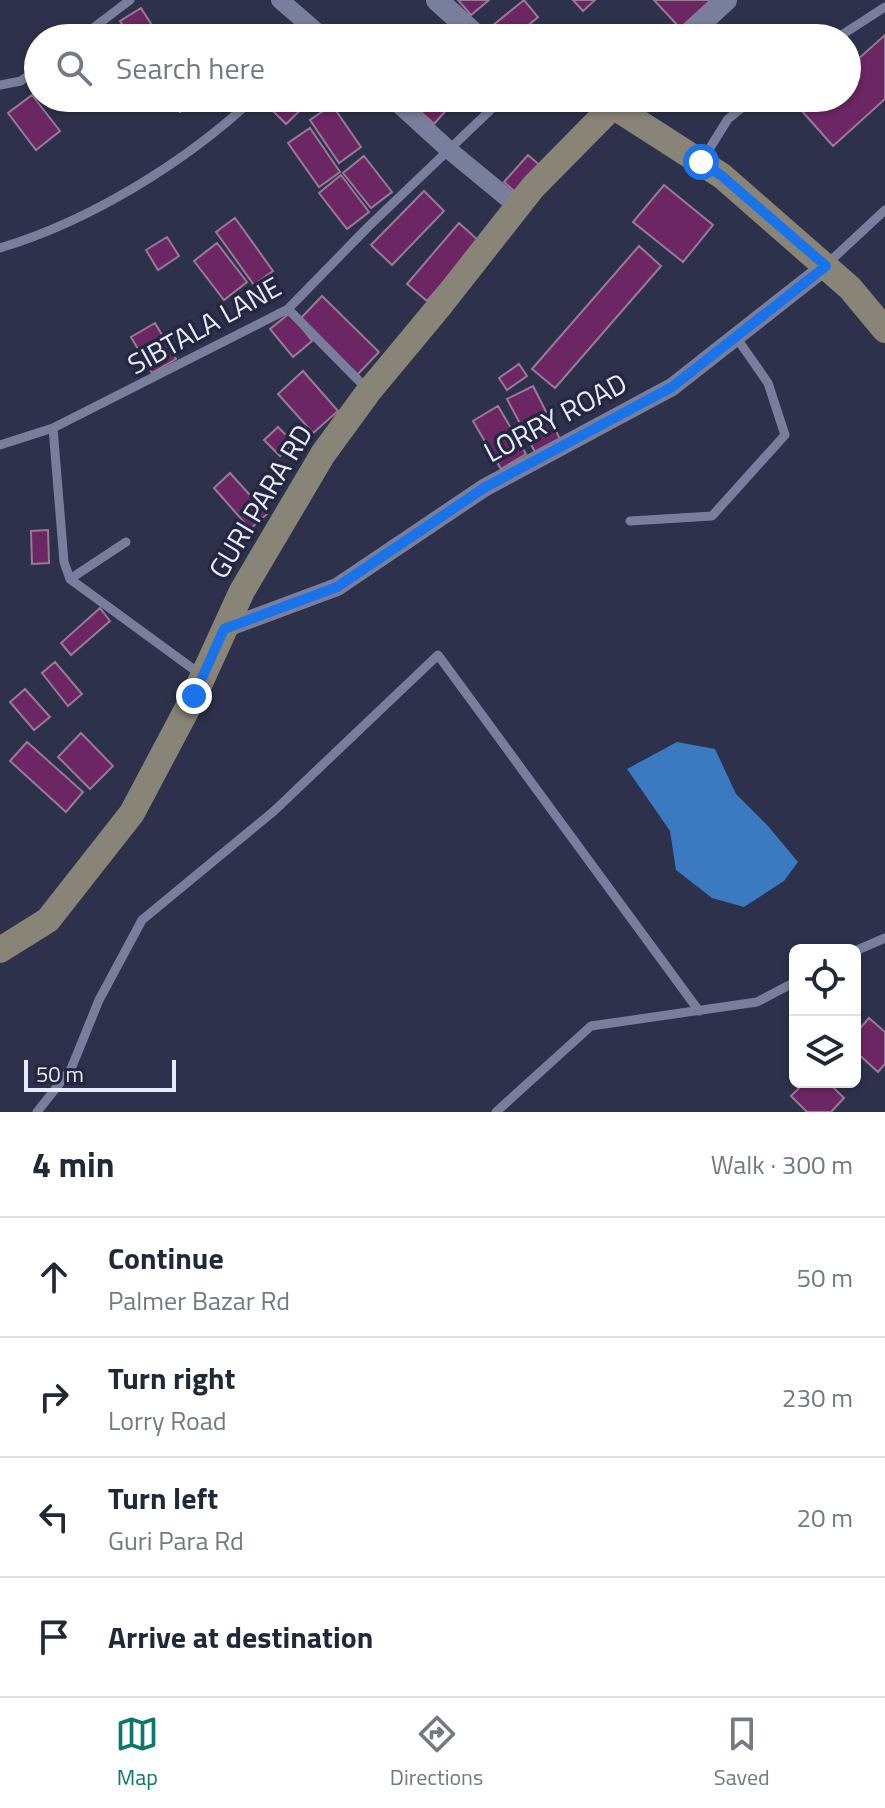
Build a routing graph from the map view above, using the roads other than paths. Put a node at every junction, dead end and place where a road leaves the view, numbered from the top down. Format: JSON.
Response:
{"nodes":[{"id":1,"x":130,"y":0,"type":"edge"},
{"id":2,"x":280,"y":0,"type":"edge"},
{"id":3,"x":437,"y":0,"type":"edge"},
{"id":4,"x":726,"y":0,"type":"edge"},
{"id":5,"x":885,"y":7,"type":"edge"},
{"id":6,"x":98,"y":24,"type":"edge"},
{"id":7,"x":307,"y":24,"type":"edge"},
{"id":8,"x":464,"y":24,"type":"edge"},
{"id":9,"x":700,"y":24,"type":"edge"},
{"id":10,"x":859,"y":24,"type":"edge"},
{"id":11,"x":24,"y":79,"type":"edge"},
{"id":12,"x":0,"y":85,"type":"edge"},
{"id":13,"x":236,"y":112,"type":"edge"},
{"id":14,"x":407,"y":112,"type":"edge"},
{"id":15,"x":488,"y":112,"type":"edge"},
{"id":16,"x":600,"y":112,"type":"edge"},
{"id":17,"x":626,"y":112,"type":"edge"},
{"id":18,"x":737,"y":112,"type":"edge"},
{"id":19,"x":449,"y":150,"type":"junction"},
{"id":20,"x":701,"y":162,"type":"junction"},
{"id":21,"x":517,"y":206,"type":"junction"},
{"id":22,"x":885,"y":210,"type":"edge"},
{"id":23,"x":0,"y":248,"type":"edge"},
{"id":24,"x":826,"y":266,"type":"junction"},
{"id":25,"x":288,"y":309,"type":"junction"},
{"id":26,"x":885,"y":330,"type":"edge"},
{"id":27,"x":736,"y":337,"type":"junction"},
{"id":28,"x":369,"y":391,"type":"junction"},
{"id":29,"x":53,"y":428,"type":"junction"},
{"id":30,"x":0,"y":445,"type":"edge"},
{"id":31,"x":630,"y":521,"type":"dead end"},
{"id":32,"x":126,"y":542,"type":"dead end"},
{"id":33,"x":70,"y":579,"type":"junction"},
{"id":34,"x":224,"y":629,"type":"junction"},
{"id":35,"x":203,"y":676,"type":"junction"},
{"id":36,"x":885,"y":938,"type":"edge"},
{"id":37,"x":861,"y":948,"type":"edge"},
{"id":38,"x":0,"y":950,"type":"edge"},
{"id":39,"x":789,"y":985,"type":"edge"},
{"id":40,"x":699,"y":1011,"type":"junction"},
{"id":41,"x":37,"y":1112,"type":"edge"},
{"id":42,"x":496,"y":1112,"type":"edge"}],
"edges":[{"from":1,"to":6,"type":"lane"},
{"from":2,"to":7,"type":"street"},
{"from":3,"to":8,"type":"street"},
{"from":4,"to":9,"type":"street"},
{"from":5,"to":10,"type":"lane"},
{"from":11,"to":12,"type":"lane"},
{"from":13,"to":23,"type":"lane"},
{"from":14,"to":19,"type":"street"},
{"from":15,"to":19,"type":"lane","name":"SIBTALA LANE"},
{"from":16,"to":21,"type":"main road","name":"GURI PARA RD"},
{"from":17,"to":20,"type":"main road"},
{"from":18,"to":20,"type":"lane"},
{"from":19,"to":21,"type":"street"},
{"from":19,"to":25,"type":"lane","name":"SIBTALA LANE"},
{"from":20,"to":24,"type":"main road"},
{"from":21,"to":28,"type":"main road","name":"GURI PARA RD"},
{"from":22,"to":24,"type":"lane","name":"LORRY ROAD"},
{"from":24,"to":26,"type":"main road"},
{"from":24,"to":27,"type":"street","name":"LORRY ROAD"},
{"from":25,"to":28,"type":"lane"},
{"from":25,"to":29,"type":"lane","name":"SIBTALA LANE"},
{"from":27,"to":31,"type":"lane"},
{"from":27,"to":34,"type":"street","name":"LORRY ROAD"},
{"from":28,"to":34,"type":"main road","name":"GURI PARA RD"},
{"from":29,"to":30,"type":"lane","name":"SIBTALA LANE"},
{"from":29,"to":33,"type":"lane"},
{"from":32,"to":33,"type":"lane"},
{"from":33,"to":35,"type":"lane"},
{"from":34,"to":35,"type":"main road","name":"GURI PARA RD"},
{"from":35,"to":38,"type":"main road","name":"GURI PARA RD"},
{"from":36,"to":37,"type":"lane"},
{"from":39,"to":40,"type":"lane"},
{"from":40,"to":41,"type":"lane"},
{"from":40,"to":42,"type":"lane"}]}
